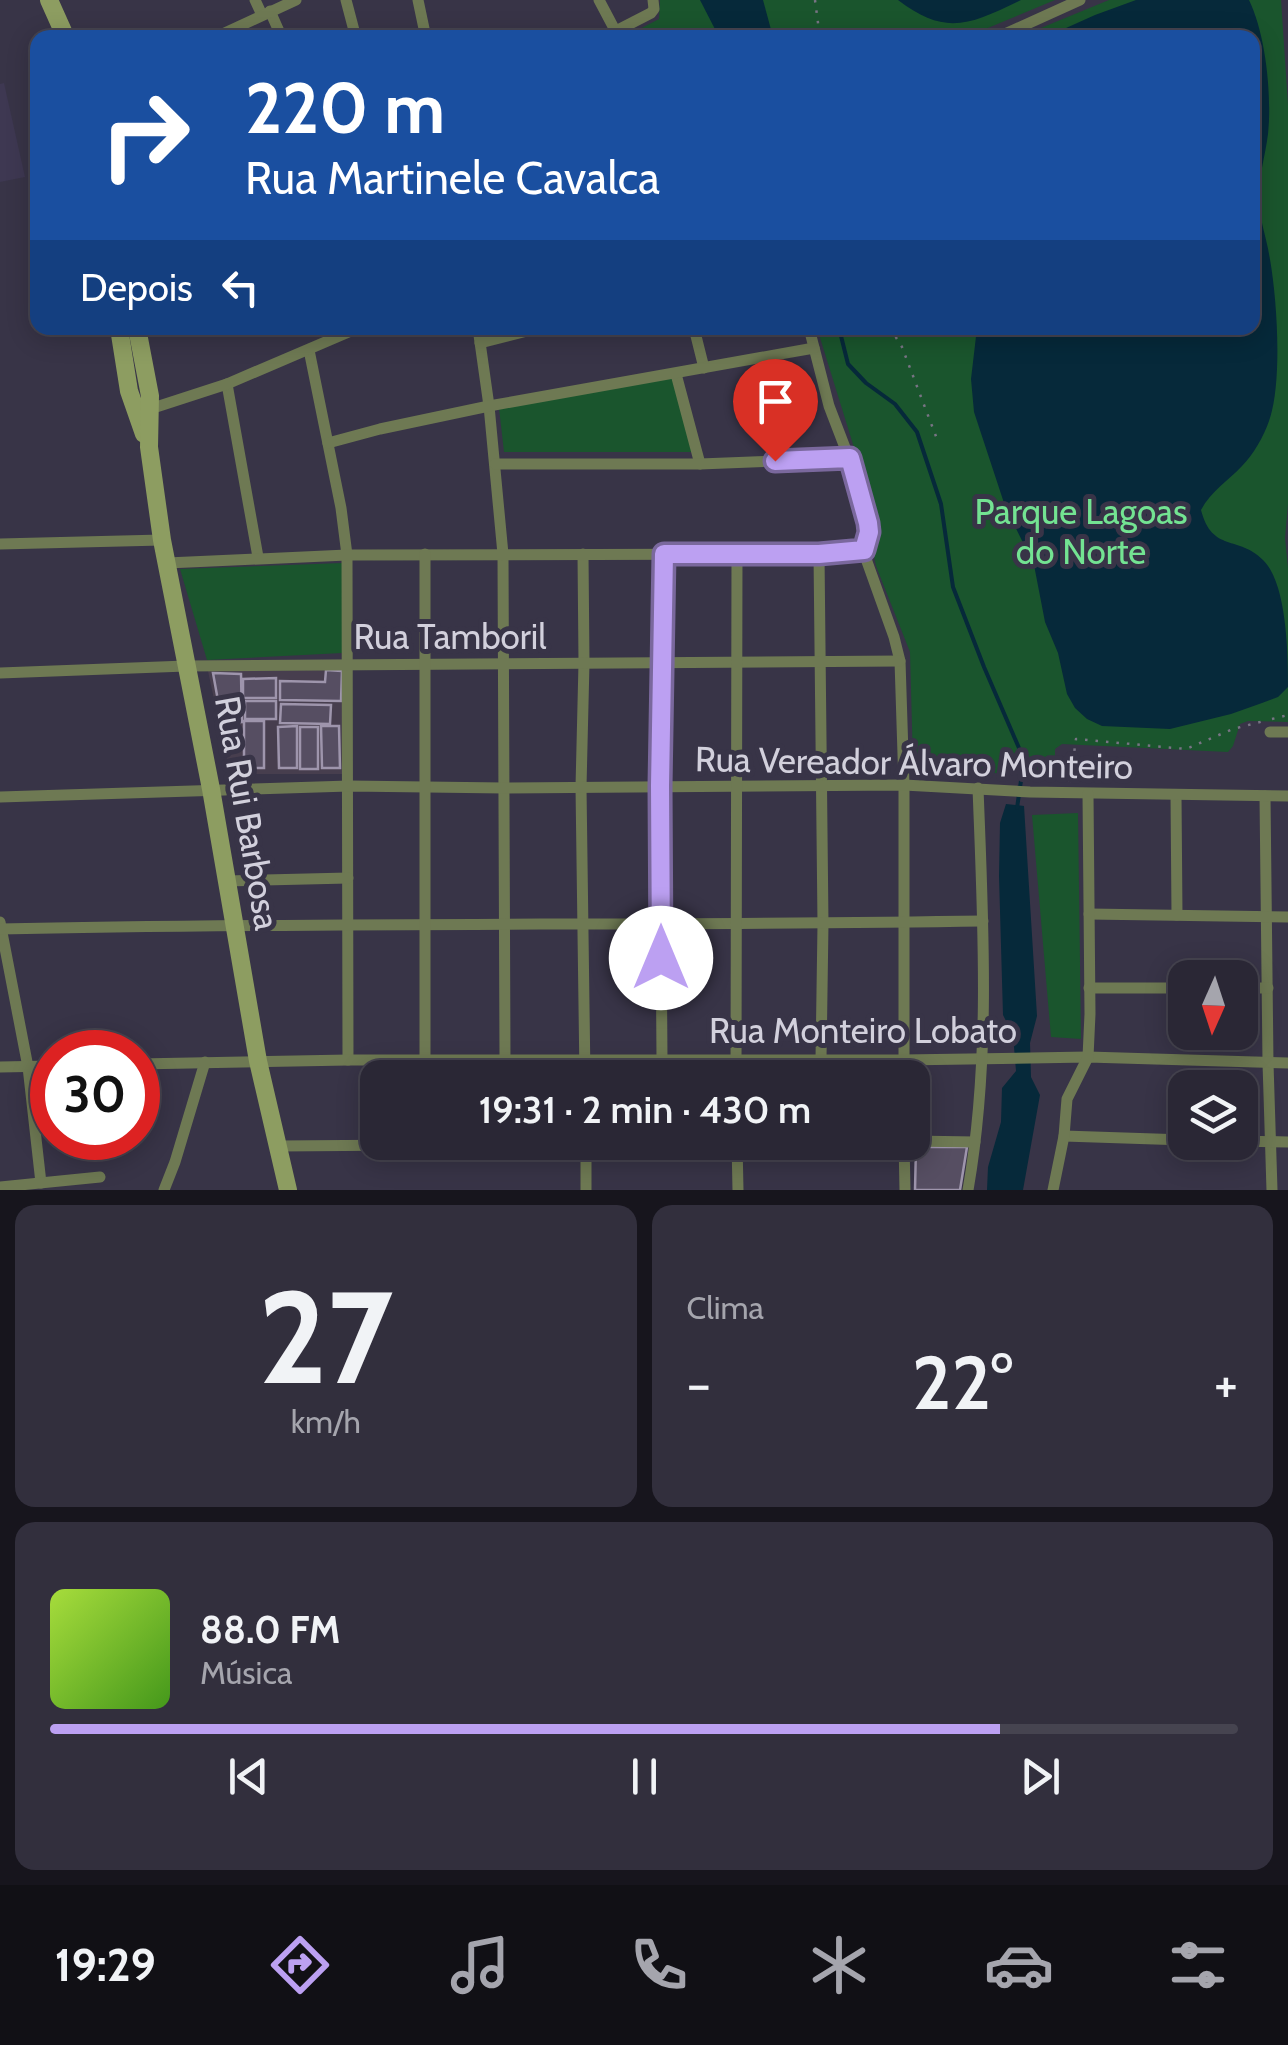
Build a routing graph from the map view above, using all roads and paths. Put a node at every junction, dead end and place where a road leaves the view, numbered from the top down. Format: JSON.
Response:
{"nodes":[{"id":1,"x":49,"y":0,"type":"edge"},
{"id":2,"x":60,"y":0,"type":"edge"},
{"id":3,"x":255,"y":0,"type":"edge"},
{"id":4,"x":296,"y":0,"type":"edge"},
{"id":5,"x":346,"y":0,"type":"edge"},
{"id":6,"x":418,"y":0,"type":"edge"},
{"id":7,"x":598,"y":0,"type":"edge"},
{"id":8,"x":654,"y":0,"type":"edge"},
{"id":9,"x":815,"y":0,"type":"edge"},
{"id":10,"x":1080,"y":0,"type":"edge"},
{"id":11,"x":266,"y":13,"type":"junction"},
{"id":12,"x":62,"y":30,"type":"edge"},
{"id":13,"x":73,"y":30,"type":"edge"},
{"id":14,"x":231,"y":30,"type":"edge"},
{"id":15,"x":277,"y":30,"type":"edge"},
{"id":16,"x":354,"y":30,"type":"edge"},
{"id":17,"x":424,"y":30,"type":"edge"},
{"id":18,"x":615,"y":30,"type":"edge"},
{"id":19,"x":623,"y":30,"type":"edge"},
{"id":20,"x":819,"y":30,"type":"edge"},
{"id":21,"x":1014,"y":30,"type":"edge"},
{"id":22,"x":120,"y":335,"type":"edge"},
{"id":23,"x":138,"y":335,"type":"edge"},
{"id":24,"x":342,"y":335,"type":"edge"},
{"id":25,"x":479,"y":335,"type":"edge"},
{"id":26,"x":511,"y":335,"type":"edge"},
{"id":27,"x":696,"y":335,"type":"edge"},
{"id":28,"x":811,"y":335,"type":"edge"},
{"id":29,"x":894,"y":335,"type":"edge"},
{"id":30,"x":480,"y":343,"type":"junction"},
{"id":31,"x":814,"y":348,"type":"junction"},
{"id":32,"x":308,"y":350,"type":"junction"},
{"id":33,"x":704,"y":368,"type":"junction"},
{"id":34,"x":676,"y":374,"type":"junction"},
{"id":35,"x":227,"y":384,"type":"junction"},
{"id":36,"x":488,"y":406,"type":"junction"},
{"id":37,"x":150,"y":409,"type":"junction"},
{"id":38,"x":937,"y":439,"type":"dead end"},
{"id":39,"x":328,"y":443,"type":"junction"},
{"id":40,"x":149,"y":448,"type":"junction"},
{"id":41,"x":850,"y":458,"type":"junction"},
{"id":42,"x":494,"y":464,"type":"junction"},
{"id":43,"x":700,"y":464,"type":"junction"},
{"id":44,"x":162,"y":540,"type":"junction"},
{"id":45,"x":0,"y":544,"type":"edge"},
{"id":46,"x":864,"y":550,"type":"junction"},
{"id":47,"x":737,"y":553,"type":"junction"},
{"id":48,"x":426,"y":554,"type":"junction"},
{"id":49,"x":503,"y":554,"type":"junction"},
{"id":50,"x":582,"y":554,"type":"junction"},
{"id":51,"x":664,"y":554,"type":"junction"},
{"id":52,"x":819,"y":554,"type":"junction"},
{"id":53,"x":347,"y":555,"type":"junction"},
{"id":54,"x":258,"y":557,"type":"junction"},
{"id":55,"x":167,"y":562,"type":"junction"},
{"id":56,"x":900,"y":661,"type":"junction"},
{"id":57,"x":735,"y":662,"type":"junction"},
{"id":58,"x":584,"y":663,"type":"junction"},
{"id":59,"x":661,"y":663,"type":"junction"},
{"id":60,"x":819,"y":663,"type":"junction"},
{"id":61,"x":425,"y":664,"type":"junction"},
{"id":62,"x":503,"y":664,"type":"junction"},
{"id":63,"x":348,"y":665,"type":"junction"},
{"id":64,"x":186,"y":666,"type":"junction"},
{"id":65,"x":0,"y":673,"type":"edge"},
{"id":66,"x":1288,"y":715,"type":"edge"},
{"id":67,"x":1270,"y":732,"type":"dead end"},
{"id":68,"x":1288,"y":732,"type":"edge"},
{"id":69,"x":904,"y":785,"type":"junction"},
{"id":70,"x":349,"y":786,"type":"junction"},
{"id":71,"x":582,"y":786,"type":"junction"},
{"id":72,"x":660,"y":786,"type":"junction"},
{"id":73,"x":737,"y":786,"type":"junction"},
{"id":74,"x":820,"y":786,"type":"junction"},
{"id":75,"x":424,"y":787,"type":"junction"},
{"id":76,"x":504,"y":788,"type":"junction"},
{"id":77,"x":978,"y":788,"type":"junction"},
{"id":78,"x":211,"y":789,"type":"junction"},
{"id":79,"x":1068,"y":793,"type":"junction"},
{"id":80,"x":1088,"y":794,"type":"junction"},
{"id":81,"x":1176,"y":795,"type":"junction"},
{"id":82,"x":1265,"y":796,"type":"junction"},
{"id":83,"x":1288,"y":796,"type":"edge"},
{"id":84,"x":0,"y":798,"type":"edge"},
{"id":85,"x":348,"y":878,"type":"junction"},
{"id":86,"x":227,"y":881,"type":"junction"},
{"id":87,"x":1089,"y":914,"type":"junction"},
{"id":88,"x":1177,"y":915,"type":"junction"},
{"id":89,"x":1266,"y":916,"type":"junction"},
{"id":90,"x":1288,"y":916,"type":"edge"},
{"id":91,"x":983,"y":921,"type":"junction"},
{"id":92,"x":903,"y":922,"type":"junction"},
{"id":93,"x":504,"y":924,"type":"junction"},
{"id":94,"x":582,"y":924,"type":"junction"},
{"id":95,"x":661,"y":924,"type":"junction"},
{"id":96,"x":822,"y":924,"type":"junction"},
{"id":97,"x":234,"y":925,"type":"junction"},
{"id":98,"x":423,"y":925,"type":"junction"},
{"id":99,"x":736,"y":925,"type":"junction"},
{"id":100,"x":0,"y":926,"type":"edge"},
{"id":101,"x":346,"y":926,"type":"junction"},
{"id":102,"x":1089,"y":988,"type":"junction"},
{"id":103,"x":1168,"y":988,"type":"edge"},
{"id":104,"x":1258,"y":988,"type":"edge"},
{"id":105,"x":1268,"y":988,"type":"junction"},
{"id":106,"x":1088,"y":1057,"type":"junction"},
{"id":107,"x":981,"y":1058,"type":"junction"},
{"id":108,"x":662,"y":1059,"type":"junction"},
{"id":109,"x":821,"y":1059,"type":"junction"},
{"id":110,"x":348,"y":1060,"type":"junction"},
{"id":111,"x":360,"y":1060,"type":"edge"},
{"id":112,"x":425,"y":1060,"type":"edge"},
{"id":113,"x":505,"y":1060,"type":"edge"},
{"id":114,"x":585,"y":1060,"type":"joint"},
{"id":115,"x":736,"y":1060,"type":"junction"},
{"id":116,"x":904,"y":1060,"type":"junction"},
{"id":117,"x":258,"y":1061,"type":"junction"},
{"id":118,"x":205,"y":1062,"type":"junction"},
{"id":119,"x":160,"y":1063,"type":"edge"},
{"id":120,"x":1268,"y":1063,"type":"junction"},
{"id":121,"x":1288,"y":1063,"type":"edge"},
{"id":122,"x":0,"y":1067,"type":"edge"},
{"id":123,"x":28,"y":1067,"type":"junction"},
{"id":124,"x":1064,"y":1136,"type":"junction"},
{"id":125,"x":1168,"y":1139,"type":"edge"},
{"id":126,"x":930,"y":1141,"type":"edge"},
{"id":127,"x":975,"y":1142,"type":"junction"},
{"id":128,"x":1258,"y":1142,"type":"edge"},
{"id":129,"x":1270,"y":1142,"type":"junction"},
{"id":130,"x":1288,"y":1142,"type":"edge"},
{"id":131,"x":360,"y":1145,"type":"edge"},
{"id":132,"x":278,"y":1146,"type":"junction"},
{"id":133,"x":586,"y":1160,"type":"edge"},
{"id":134,"x":737,"y":1160,"type":"edge"},
{"id":135,"x":904,"y":1160,"type":"edge"},
{"id":136,"x":100,"y":1177,"type":"dead end"},
{"id":137,"x":41,"y":1183,"type":"junction"},
{"id":138,"x":0,"y":1186,"type":"edge"},
{"id":139,"x":164,"y":1190,"type":"edge"},
{"id":140,"x":288,"y":1190,"type":"edge"},
{"id":141,"x":586,"y":1190,"type":"edge"},
{"id":142,"x":738,"y":1190,"type":"edge"},
{"id":143,"x":904,"y":1190,"type":"edge"},
{"id":144,"x":968,"y":1190,"type":"edge"},
{"id":145,"x":1054,"y":1190,"type":"edge"},
{"id":146,"x":1272,"y":1190,"type":"edge"}],
"edges":[{"from":1,"to":12,"type":"street"},
{"from":2,"to":13,"type":"street"},
{"from":3,"to":11,"type":"street"},
{"from":4,"to":11,"type":"street"},
{"from":5,"to":16,"type":"street"},
{"from":6,"to":17,"type":"street"},
{"from":7,"to":18,"type":"street"},
{"from":8,"to":19,"type":"street"},
{"from":9,"to":20,"type":"path"},
{"from":10,"to":21,"type":"street"},
{"from":11,"to":14,"type":"street"},
{"from":11,"to":15,"type":"street"},
{"from":22,"to":40,"type":"street","name":"Rua Rui Barbosa"},
{"from":23,"to":37,"type":"street","name":"Rua Rui Barbosa"},
{"from":24,"to":32,"type":"street"},
{"from":25,"to":30,"type":"street"},
{"from":26,"to":30,"type":"street"},
{"from":27,"to":33,"type":"street"},
{"from":28,"to":31,"type":"street"},
{"from":29,"to":38,"type":"path"},
{"from":30,"to":36,"type":"street"},
{"from":31,"to":33,"type":"street"},
{"from":31,"to":41,"type":"street"},
{"from":32,"to":35,"type":"street"},
{"from":32,"to":39,"type":"street"},
{"from":33,"to":34,"type":"street"},
{"from":34,"to":36,"type":"street"},
{"from":34,"to":43,"type":"street"},
{"from":35,"to":37,"type":"street"},
{"from":35,"to":54,"type":"street"},
{"from":36,"to":39,"type":"street"},
{"from":36,"to":42,"type":"street"},
{"from":37,"to":40,"type":"street","name":"Rua Rui Barbosa"},
{"from":39,"to":53,"type":"street"},
{"from":40,"to":44,"type":"street","name":"Rua Rui Barbosa"},
{"from":41,"to":43,"type":"street"},
{"from":41,"to":46,"type":"street"},
{"from":42,"to":43,"type":"street"},
{"from":42,"to":49,"type":"street"},
{"from":44,"to":45,"type":"street"},
{"from":44,"to":55,"type":"street","name":"Rua Rui Barbosa"},
{"from":46,"to":52,"type":"street"},
{"from":46,"to":56,"type":"street"},
{"from":47,"to":51,"type":"street"},
{"from":47,"to":52,"type":"street"},
{"from":47,"to":57,"type":"street"},
{"from":48,"to":49,"type":"street"},
{"from":48,"to":53,"type":"street"},
{"from":48,"to":61,"type":"street"},
{"from":49,"to":50,"type":"street"},
{"from":49,"to":62,"type":"street"},
{"from":50,"to":51,"type":"street"},
{"from":50,"to":58,"type":"street"},
{"from":51,"to":59,"type":"street"},
{"from":52,"to":60,"type":"street"},
{"from":53,"to":54,"type":"street"},
{"from":53,"to":63,"type":"street"},
{"from":54,"to":55,"type":"street"},
{"from":55,"to":64,"type":"street","name":"Rua Rui Barbosa"},
{"from":56,"to":60,"type":"street","name":"Rua Tamboril"},
{"from":56,"to":69,"type":"street"},
{"from":57,"to":59,"type":"street","name":"Rua Tamboril"},
{"from":57,"to":60,"type":"street","name":"Rua Tamboril"},
{"from":57,"to":73,"type":"street"},
{"from":58,"to":59,"type":"street","name":"Rua Tamboril"},
{"from":58,"to":62,"type":"street","name":"Rua Tamboril"},
{"from":58,"to":71,"type":"street"},
{"from":59,"to":72,"type":"street"},
{"from":60,"to":74,"type":"street"},
{"from":61,"to":62,"type":"street","name":"Rua Tamboril"},
{"from":61,"to":63,"type":"street","name":"Rua Tamboril"},
{"from":61,"to":75,"type":"street"},
{"from":62,"to":76,"type":"street"},
{"from":63,"to":64,"type":"street","name":"Rua Tamboril"},
{"from":63,"to":70,"type":"street"},
{"from":64,"to":65,"type":"street","name":"Rua Tamboril"},
{"from":64,"to":78,"type":"street","name":"Rua Rui Barbosa"},
{"from":66,"to":79,"type":"path"},
{"from":67,"to":68,"type":"street"},
{"from":69,"to":74,"type":"street","name":"Rua Vereador Álvaro Monteiro"},
{"from":69,"to":77,"type":"street","name":"Rua Vereador Álvaro Monteiro"},
{"from":69,"to":92,"type":"street"},
{"from":70,"to":75,"type":"street","name":"Rua Vereador Álvaro Monteiro"},
{"from":70,"to":78,"type":"street","name":"Rua Vereador Álvaro Monteiro"},
{"from":70,"to":85,"type":"street"},
{"from":71,"to":72,"type":"street","name":"Rua Vereador Álvaro Monteiro"},
{"from":71,"to":76,"type":"street","name":"Rua Vereador Álvaro Monteiro"},
{"from":71,"to":94,"type":"street"},
{"from":72,"to":73,"type":"street","name":"Rua Vereador Álvaro Monteiro"},
{"from":72,"to":95,"type":"street"},
{"from":73,"to":74,"type":"street","name":"Rua Vereador Álvaro Monteiro"},
{"from":73,"to":99,"type":"street"},
{"from":74,"to":96,"type":"street"},
{"from":75,"to":76,"type":"street","name":"Rua Vereador Álvaro Monteiro"},
{"from":75,"to":98,"type":"street"},
{"from":76,"to":93,"type":"street"},
{"from":77,"to":79,"type":"street","name":"Rua Vereador Álvaro Monteiro"},
{"from":77,"to":91,"type":"street"},
{"from":78,"to":84,"type":"street","name":"Rua Vereador Álvaro Monteiro"},
{"from":78,"to":86,"type":"street","name":"Rua Rui Barbosa"},
{"from":79,"to":80,"type":"street","name":"Rua Vereador Álvaro Monteiro"},
{"from":80,"to":81,"type":"street","name":"Rua Vereador Álvaro Monteiro"},
{"from":80,"to":87,"type":"street"},
{"from":81,"to":82,"type":"street","name":"Rua Vereador Álvaro Monteiro"},
{"from":81,"to":88,"type":"street"},
{"from":82,"to":83,"type":"street","name":"Rua Vereador Álvaro Monteiro"},
{"from":82,"to":89,"type":"street"},
{"from":85,"to":86,"type":"street"},
{"from":85,"to":101,"type":"street"},
{"from":86,"to":97,"type":"street","name":"Rua Rui Barbosa"},
{"from":87,"to":88,"type":"street"},
{"from":87,"to":102,"type":"street"},
{"from":88,"to":89,"type":"street"},
{"from":89,"to":90,"type":"street"},
{"from":89,"to":105,"type":"street"},
{"from":91,"to":92,"type":"street"},
{"from":91,"to":107,"type":"street"},
{"from":92,"to":96,"type":"street"},
{"from":92,"to":116,"type":"street"},
{"from":93,"to":94,"type":"street"},
{"from":93,"to":98,"type":"street"},
{"from":93,"to":113,"type":"street"},
{"from":94,"to":95,"type":"street"},
{"from":94,"to":114,"type":"street"},
{"from":95,"to":99,"type":"street"},
{"from":95,"to":108,"type":"street"},
{"from":96,"to":99,"type":"street"},
{"from":96,"to":109,"type":"street"},
{"from":97,"to":100,"type":"street"},
{"from":97,"to":101,"type":"street"},
{"from":97,"to":117,"type":"street","name":"Rua Rui Barbosa"},
{"from":98,"to":101,"type":"street"},
{"from":98,"to":112,"type":"street"},
{"from":99,"to":115,"type":"street"},
{"from":100,"to":123,"type":"street"},
{"from":101,"to":110,"type":"street"},
{"from":102,"to":103,"type":"street"},
{"from":102,"to":106,"type":"street"},
{"from":104,"to":105,"type":"street"},
{"from":105,"to":120,"type":"street"},
{"from":106,"to":107,"type":"street","name":"Rua Monteiro Lobato"},
{"from":106,"to":120,"type":"street","name":"Rua Monteiro Lobato"},
{"from":106,"to":124,"type":"street"},
{"from":107,"to":116,"type":"street","name":"Rua Monteiro Lobato"},
{"from":107,"to":127,"type":"street"},
{"from":108,"to":114,"type":"street","name":"Rua Monteiro Lobato"},
{"from":108,"to":115,"type":"street","name":"Rua Monteiro Lobato"},
{"from":109,"to":115,"type":"street","name":"Rua Monteiro Lobato"},
{"from":109,"to":116,"type":"street","name":"Rua Monteiro Lobato"},
{"from":110,"to":111,"type":"street","name":"Rua Monteiro Lobato"},
{"from":110,"to":117,"type":"street","name":"Rua Monteiro Lobato"},
{"from":117,"to":118,"type":"street","name":"Rua Monteiro Lobato"},
{"from":117,"to":132,"type":"street","name":"Rua Rui Barbosa"},
{"from":118,"to":119,"type":"street","name":"Rua Monteiro Lobato"},
{"from":118,"to":139,"type":"street"},
{"from":120,"to":121,"type":"street","name":"Rua Monteiro Lobato"},
{"from":120,"to":129,"type":"street"},
{"from":122,"to":123,"type":"street"},
{"from":123,"to":137,"type":"street"},
{"from":124,"to":125,"type":"street"},
{"from":124,"to":145,"type":"street"},
{"from":126,"to":127,"type":"street"},
{"from":127,"to":144,"type":"street"},
{"from":128,"to":129,"type":"street"},
{"from":129,"to":130,"type":"street"},
{"from":129,"to":146,"type":"street"},
{"from":131,"to":132,"type":"street"},
{"from":132,"to":140,"type":"street","name":"Rua Rui Barbosa"},
{"from":133,"to":141,"type":"street"},
{"from":134,"to":142,"type":"street"},
{"from":135,"to":143,"type":"street"},
{"from":136,"to":137,"type":"street"},
{"from":137,"to":138,"type":"street"}]}
